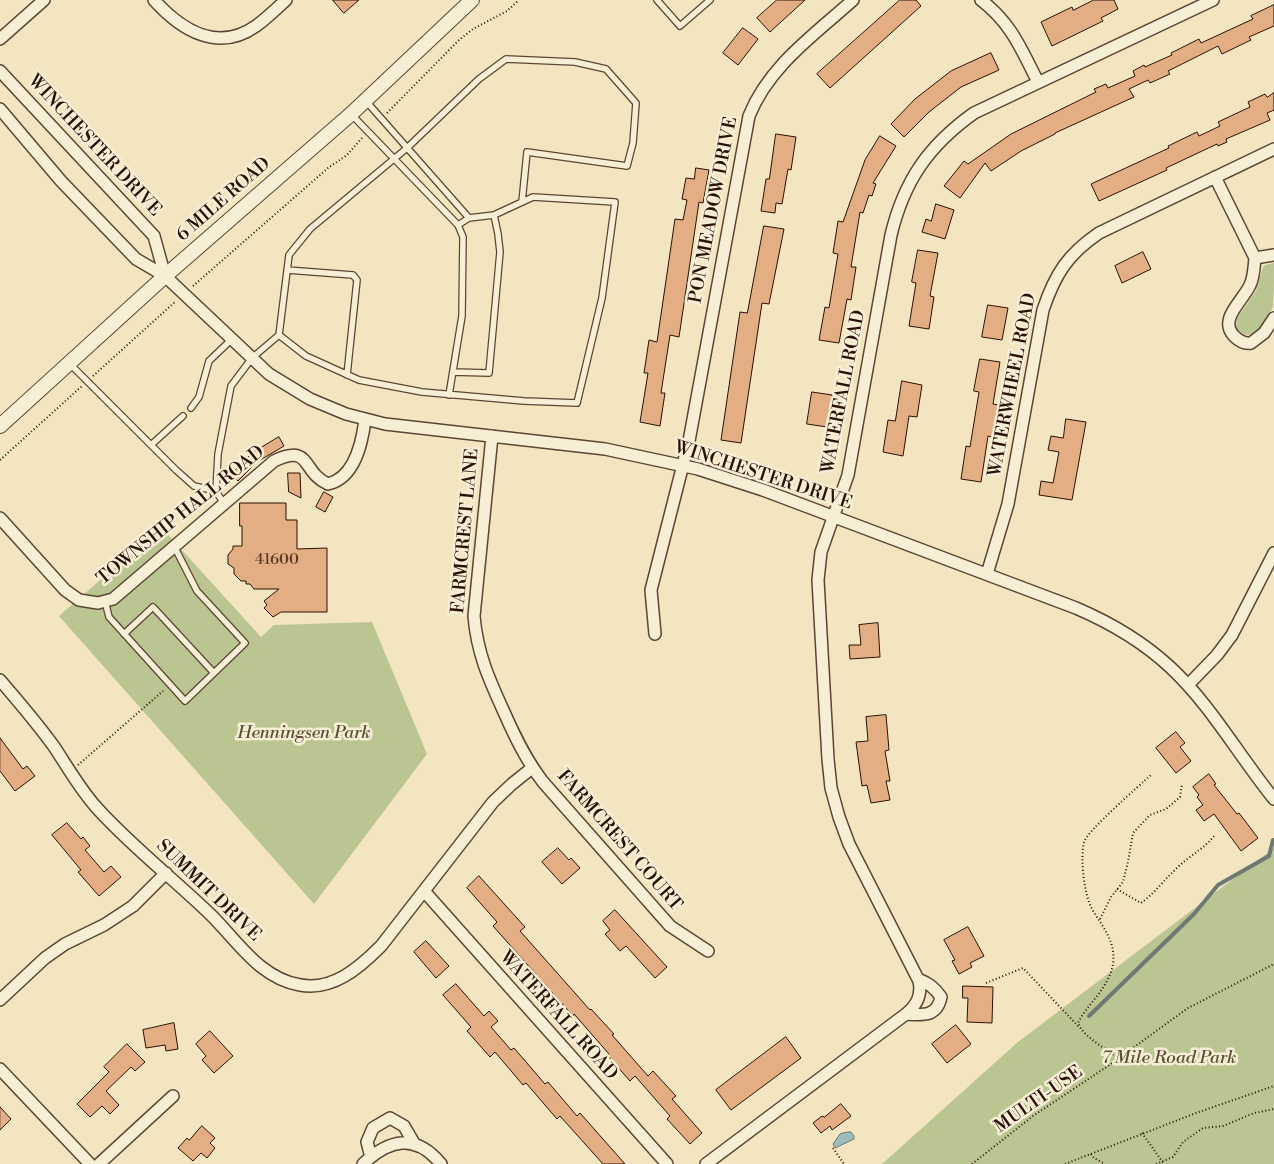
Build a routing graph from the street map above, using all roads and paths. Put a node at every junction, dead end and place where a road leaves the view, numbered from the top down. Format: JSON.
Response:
{"nodes":[{"id":1,"x":44,"y":0,"type":"edge"},
{"id":2,"x":154,"y":0,"type":"edge"},
{"id":3,"x":286,"y":0,"type":"edge"},
{"id":4,"x":472,"y":0,"type":"edge"},
{"id":5,"x":519,"y":0,"type":"edge"},
{"id":6,"x":657,"y":0,"type":"edge"},
{"id":7,"x":710,"y":0,"type":"edge"},
{"id":8,"x":853,"y":0,"type":"edge"},
{"id":9,"x":982,"y":0,"type":"edge"},
{"id":10,"x":1213,"y":0,"type":"edge"},
{"id":11,"x":0,"y":39,"type":"edge"},
{"id":12,"x":0,"y":71,"type":"edge"},
{"id":13,"x":1038,"y":82,"type":"junction"},
{"id":14,"x":365,"y":100,"type":"junction"},
{"id":15,"x":0,"y":109,"type":"edge"},
{"id":16,"x":351,"y":114,"type":"junction"},
{"id":17,"x":382,"y":119,"type":"junction"},
{"id":18,"x":368,"y":131,"type":"junction"},
{"id":19,"x":407,"y":148,"type":"junction"},
{"id":20,"x":1274,"y":149,"type":"edge"},
{"id":21,"x":394,"y":158,"type":"junction"},
{"id":22,"x":1215,"y":178,"type":"junction"},
{"id":23,"x":522,"y":202,"type":"junction"},
{"id":24,"x":494,"y":215,"type":"junction"},
{"id":25,"x":469,"y":218,"type":"junction"},
{"id":26,"x":458,"y":226,"type":"junction"},
{"id":27,"x":1274,"y":254,"type":"edge"},
{"id":28,"x":1255,"y":258,"type":"junction"},
{"id":29,"x":287,"y":270,"type":"junction"},
{"id":30,"x":165,"y":276,"type":"junction"},
{"id":31,"x":184,"y":294,"type":"junction"},
{"id":32,"x":1274,"y":318,"type":"edge"},
{"id":33,"x":279,"y":335,"type":"junction"},
{"id":34,"x":232,"y":339,"type":"junction"},
{"id":35,"x":252,"y":358,"type":"junction"},
{"id":36,"x":69,"y":364,"type":"junction"},
{"id":37,"x":453,"y":372,"type":"junction"},
{"id":38,"x":347,"y":375,"type":"junction"},
{"id":39,"x":87,"y":382,"type":"junction"},
{"id":40,"x":450,"y":395,"type":"junction"},
{"id":41,"x":191,"y":408,"type":"dead end"},
{"id":42,"x":182,"y":416,"type":"dead end"},
{"id":43,"x":365,"y":420,"type":"junction"},
{"id":44,"x":0,"y":426,"type":"edge"},
{"id":45,"x":492,"y":436,"type":"junction"},
{"id":46,"x":151,"y":445,"type":"junction"},
{"id":47,"x":0,"y":460,"type":"edge"},
{"id":48,"x":682,"y":465,"type":"junction"},
{"id":49,"x":216,"y":491,"type":"junction"},
{"id":50,"x":224,"y":504,"type":"junction"},
{"id":51,"x":833,"y":517,"type":"junction"},
{"id":52,"x":0,"y":518,"type":"edge"},
{"id":53,"x":174,"y":546,"type":"junction"},
{"id":54,"x":1274,"y":552,"type":"edge"},
{"id":55,"x":986,"y":574,"type":"junction"},
{"id":56,"x":105,"y":601,"type":"junction"},
{"id":57,"x":124,"y":634,"type":"junction"},
{"id":58,"x":655,"y":634,"type":"dead end"},
{"id":59,"x":214,"y":673,"type":"junction"},
{"id":60,"x":0,"y":680,"type":"edge"},
{"id":61,"x":170,"y":684,"type":"junction"},
{"id":62,"x":1188,"y":685,"type":"junction"},
{"id":63,"x":532,"y":768,"type":"junction"},
{"id":64,"x":70,"y":772,"type":"junction"},
{"id":65,"x":1151,"y":775,"type":"dead end"},
{"id":66,"x":1182,"y":784,"type":"dead end"},
{"id":67,"x":1274,"y":799,"type":"edge"},
{"id":68,"x":1214,"y":836,"type":"dead end"},
{"id":69,"x":166,"y":873,"type":"junction"},
{"id":70,"x":1117,"y":889,"type":"junction"},
{"id":71,"x":424,"y":891,"type":"junction"},
{"id":72,"x":1100,"y":919,"type":"junction"},
{"id":73,"x":708,"y":951,"type":"dead end"},
{"id":74,"x":1274,"y":964,"type":"edge"},
{"id":75,"x":918,"y":979,"type":"junction"},
{"id":76,"x":986,"y":983,"type":"dead end"},
{"id":77,"x":0,"y":1000,"type":"edge"},
{"id":78,"x":906,"y":1014,"type":"junction"},
{"id":79,"x":1080,"y":1028,"type":"junction"},
{"id":80,"x":1119,"y":1059,"type":"junction"},
{"id":81,"x":0,"y":1069,"type":"edge"},
{"id":82,"x":1274,"y":1086,"type":"edge"},
{"id":83,"x":173,"y":1096,"type":"dead end"},
{"id":84,"x":1274,"y":1109,"type":"edge"},
{"id":85,"x":1142,"y":1134,"type":"junction"},
{"id":86,"x":416,"y":1145,"type":"junction"},
{"id":87,"x":833,"y":1148,"type":"dead end"},
{"id":88,"x":1090,"y":1154,"type":"junction"},
{"id":89,"x":367,"y":1160,"type":"edge"},
{"id":90,"x":1163,"y":1163,"type":"edge"},
{"id":91,"x":90,"y":1164,"type":"edge"},
{"id":92,"x":99,"y":1164,"type":"edge"},
{"id":93,"x":441,"y":1164,"type":"edge"},
{"id":94,"x":667,"y":1164,"type":"edge"},
{"id":95,"x":706,"y":1164,"type":"edge"},
{"id":96,"x":844,"y":1164,"type":"edge"},
{"id":97,"x":972,"y":1164,"type":"edge"},
{"id":98,"x":1066,"y":1164,"type":"edge"},
{"id":99,"x":1105,"y":1164,"type":"edge"},
{"id":100,"x":1156,"y":1164,"type":"edge"}],
"edges":[{"from":1,"to":11,"type":"street"},
{"from":2,"to":3,"type":"street"},
{"from":4,"to":14,"type":"street","name":"6 MILE ROAD"},
{"from":5,"to":17,"type":"path"},
{"from":6,"to":7,"type":"lane"},
{"from":8,"to":48,"type":"street","name":"PON MEADOW DRIVE"},
{"from":9,"to":13,"type":"street"},
{"from":10,"to":13,"type":"street","name":"WATERFALL ROAD"},
{"from":12,"to":30,"type":"street","name":"WINCHESTER DRIVE"},
{"from":13,"to":51,"type":"street","name":"WATERFALL ROAD"},
{"from":14,"to":16,"type":"street","name":"6 MILE ROAD"},
{"from":14,"to":17,"type":"lane"},
{"from":15,"to":30,"type":"street","name":"WINCHESTER DRIVE"},
{"from":16,"to":18,"type":"lane"},
{"from":16,"to":30,"type":"street","name":"6 MILE ROAD"},
{"from":17,"to":19,"type":"lane"},
{"from":18,"to":21,"type":"lane"},
{"from":18,"to":31,"type":"path"},
{"from":19,"to":21,"type":"lane"},
{"from":19,"to":23,"type":"lane"},
{"from":19,"to":25,"type":"lane"},
{"from":20,"to":22,"type":"street","name":"WATERWHEEL ROAD"},
{"from":21,"to":26,"type":"lane"},
{"from":21,"to":29,"type":"lane"},
{"from":22,"to":28,"type":"street"},
{"from":22,"to":55,"type":"street","name":"WATERWHEEL ROAD"},
{"from":23,"to":24,"type":"lane"},
{"from":23,"to":40,"type":"lane"},
{"from":24,"to":25,"type":"lane"},
{"from":24,"to":37,"type":"lane"},
{"from":25,"to":26,"type":"lane"},
{"from":26,"to":37,"type":"lane"},
{"from":27,"to":28,"type":"street"},
{"from":28,"to":32,"type":"street"},
{"from":29,"to":33,"type":"lane"},
{"from":29,"to":38,"type":"lane"},
{"from":30,"to":31,"type":"street","name":"WINCHESTER DRIVE"},
{"from":30,"to":36,"type":"street","name":"6 MILE ROAD"},
{"from":31,"to":34,"type":"street","name":"WINCHESTER DRIVE"},
{"from":31,"to":39,"type":"path"},
{"from":33,"to":35,"type":"lane"},
{"from":33,"to":38,"type":"lane"},
{"from":34,"to":35,"type":"street","name":"WINCHESTER DRIVE"},
{"from":34,"to":41,"type":"lane"},
{"from":35,"to":43,"type":"street","name":"WINCHESTER DRIVE"},
{"from":35,"to":49,"type":"lane"},
{"from":36,"to":39,"type":"lane"},
{"from":36,"to":44,"type":"street","name":"6 MILE ROAD"},
{"from":37,"to":40,"type":"lane"},
{"from":38,"to":40,"type":"lane"},
{"from":39,"to":46,"type":"lane"},
{"from":39,"to":47,"type":"path"},
{"from":42,"to":46,"type":"lane"},
{"from":43,"to":45,"type":"street","name":"WINCHESTER DRIVE"},
{"from":43,"to":50,"type":"street","name":"TOWNSHIP HALL ROAD"},
{"from":45,"to":48,"type":"street","name":"WINCHESTER DRIVE"},
{"from":45,"to":63,"type":"street","name":"FARMCREST LANE"},
{"from":46,"to":49,"type":"lane"},
{"from":48,"to":51,"type":"street","name":"WINCHESTER DRIVE"},
{"from":48,"to":58,"type":"street","name":"PON MEADOW DRIVE"},
{"from":49,"to":50,"type":"lane"},
{"from":50,"to":53,"type":"street","name":"TOWNSHIP HALL ROAD"},
{"from":51,"to":55,"type":"street","name":"WINCHESTER DRIVE"},
{"from":51,"to":75,"type":"street","name":"WATERFALL ROAD"},
{"from":52,"to":56,"type":"street","name":"TOWNSHIP HALL ROAD"},
{"from":53,"to":56,"type":"street","name":"TOWNSHIP HALL ROAD"},
{"from":53,"to":59,"type":"lane"},
{"from":54,"to":62,"type":"street"},
{"from":55,"to":62,"type":"street","name":"WINCHESTER DRIVE"},
{"from":56,"to":57,"type":"lane"},
{"from":57,"to":59,"type":"lane"},
{"from":57,"to":61,"type":"lane"},
{"from":59,"to":61,"type":"lane"},
{"from":60,"to":64,"type":"street","name":"SUMMIT DRIVE"},
{"from":61,"to":64,"type":"path"},
{"from":62,"to":67,"type":"street","name":"WINCHESTER DRIVE"},
{"from":63,"to":71,"type":"street","name":"SUMMIT DRIVE"},
{"from":63,"to":73,"type":"street","name":"FARMCREST COURT"},
{"from":64,"to":69,"type":"street","name":"SUMMIT DRIVE"},
{"from":65,"to":72,"type":"path"},
{"from":66,"to":70,"type":"path"},
{"from":68,"to":70,"type":"path"},
{"from":69,"to":71,"type":"street","name":"SUMMIT DRIVE"},
{"from":69,"to":77,"type":"street"},
{"from":70,"to":72,"type":"path"},
{"from":71,"to":94,"type":"street","name":"WATERFALL ROAD"},
{"from":72,"to":79,"type":"path"},
{"from":74,"to":80,"type":"path","name":"MULTI-USE"},
{"from":75,"to":78,"type":"street"},
{"from":75,"to":78,"type":"street","name":"WATERFALL ROAD"},
{"from":76,"to":79,"type":"path"},
{"from":78,"to":95,"type":"street"},
{"from":79,"to":80,"type":"path"},
{"from":80,"to":97,"type":"path","name":"MULTI-USE"},
{"from":81,"to":91,"type":"street"},
{"from":82,"to":85,"type":"path"},
{"from":83,"to":92,"type":"street"},
{"from":84,"to":90,"type":"path"},
{"from":85,"to":88,"type":"path"},
{"from":85,"to":90,"type":"path"},
{"from":86,"to":89,"type":"street"},
{"from":86,"to":89,"type":"street"},
{"from":86,"to":93,"type":"street"},
{"from":87,"to":96,"type":"path"},
{"from":88,"to":98,"type":"path"},
{"from":88,"to":99,"type":"path"},
{"from":90,"to":100,"type":"path"}]}
